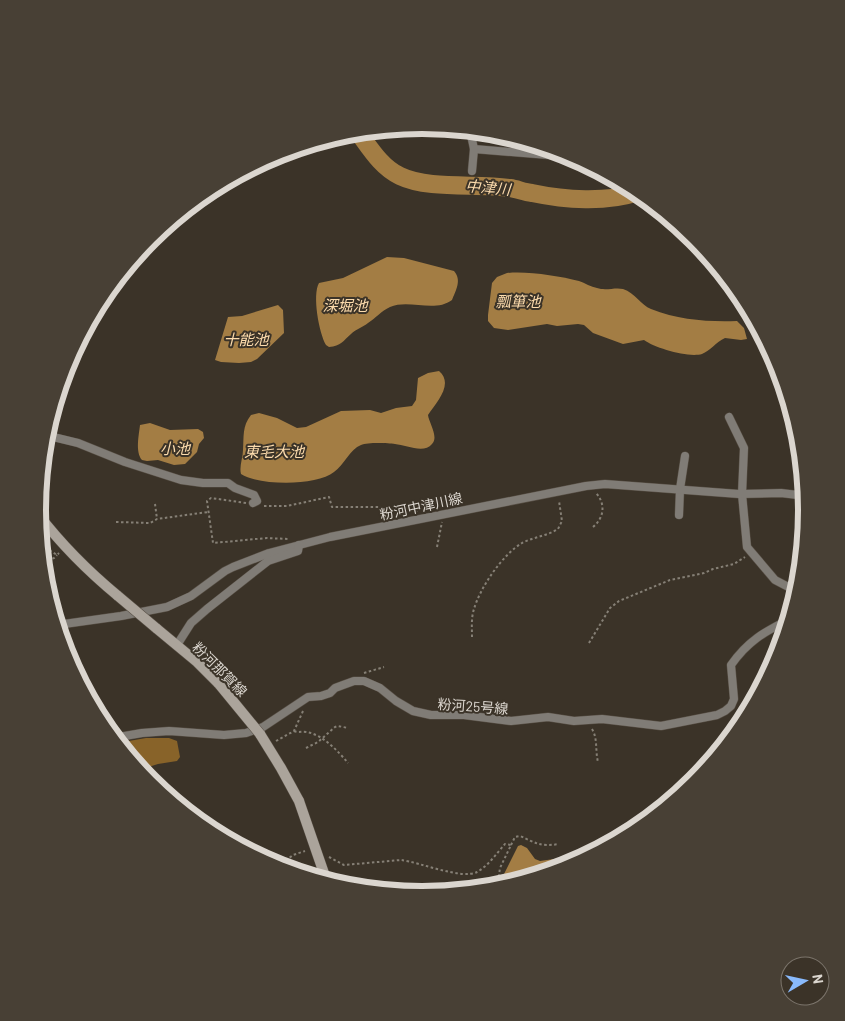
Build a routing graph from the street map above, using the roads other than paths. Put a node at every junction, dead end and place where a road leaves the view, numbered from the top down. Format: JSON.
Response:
{"nodes":[{"id":1,"x":471,"y":137,"type":"edge"},
{"id":2,"x":474,"y":149,"type":"junction"},
{"id":3,"x":545,"y":155,"type":"edge"},
{"id":4,"x":472,"y":171,"type":"dead end"},
{"id":5,"x":729,"y":417,"type":"dead end"},
{"id":6,"x":53,"y":437,"type":"edge"},
{"id":7,"x":685,"y":456,"type":"dead end"},
{"id":8,"x":680,"y":489,"type":"junction"},
{"id":9,"x":742,"y":494,"type":"junction"},
{"id":10,"x":798,"y":495,"type":"edge"},
{"id":11,"x":253,"y":503,"type":"road end"},
{"id":12,"x":679,"y":515,"type":"dead end"},
{"id":13,"x":47,"y":526,"type":"edge"},
{"id":14,"x":299,"y":544,"type":"junction"},
{"id":15,"x":791,"y":588,"type":"edge"},
{"id":16,"x":781,"y":623,"type":"edge"},
{"id":17,"x":64,"y":624,"type":"edge"},
{"id":18,"x":177,"y":646,"type":"junction"},
{"id":19,"x":122,"y":737,"type":"edge"},
{"id":20,"x":324,"y":874,"type":"edge"}],
"edges":[{"from":1,"to":2,"type":"street"},
{"from":2,"to":3,"type":"street"},
{"from":2,"to":4,"type":"street"},
{"from":5,"to":9,"type":"street"},
{"from":6,"to":11,"type":"street"},
{"from":7,"to":8,"type":"street"},
{"from":8,"to":9,"type":"street","name":"粉河中津川線"},
{"from":8,"to":12,"type":"street"},
{"from":8,"to":14,"type":"street","name":"粉河中津川線"},
{"from":9,"to":10,"type":"street","name":"粉河中津川線"},
{"from":9,"to":15,"type":"street"},
{"from":13,"to":18,"type":"main road","name":"粉河那賀線","bridge":true},
{"from":14,"to":17,"type":"street","name":"粉河中津川線"},
{"from":14,"to":18,"type":"street"},
{"from":16,"to":19,"type":"street","name":"粉河25号線"},
{"from":18,"to":20,"type":"main road","name":"粉河那賀線","bridge":true}]}
